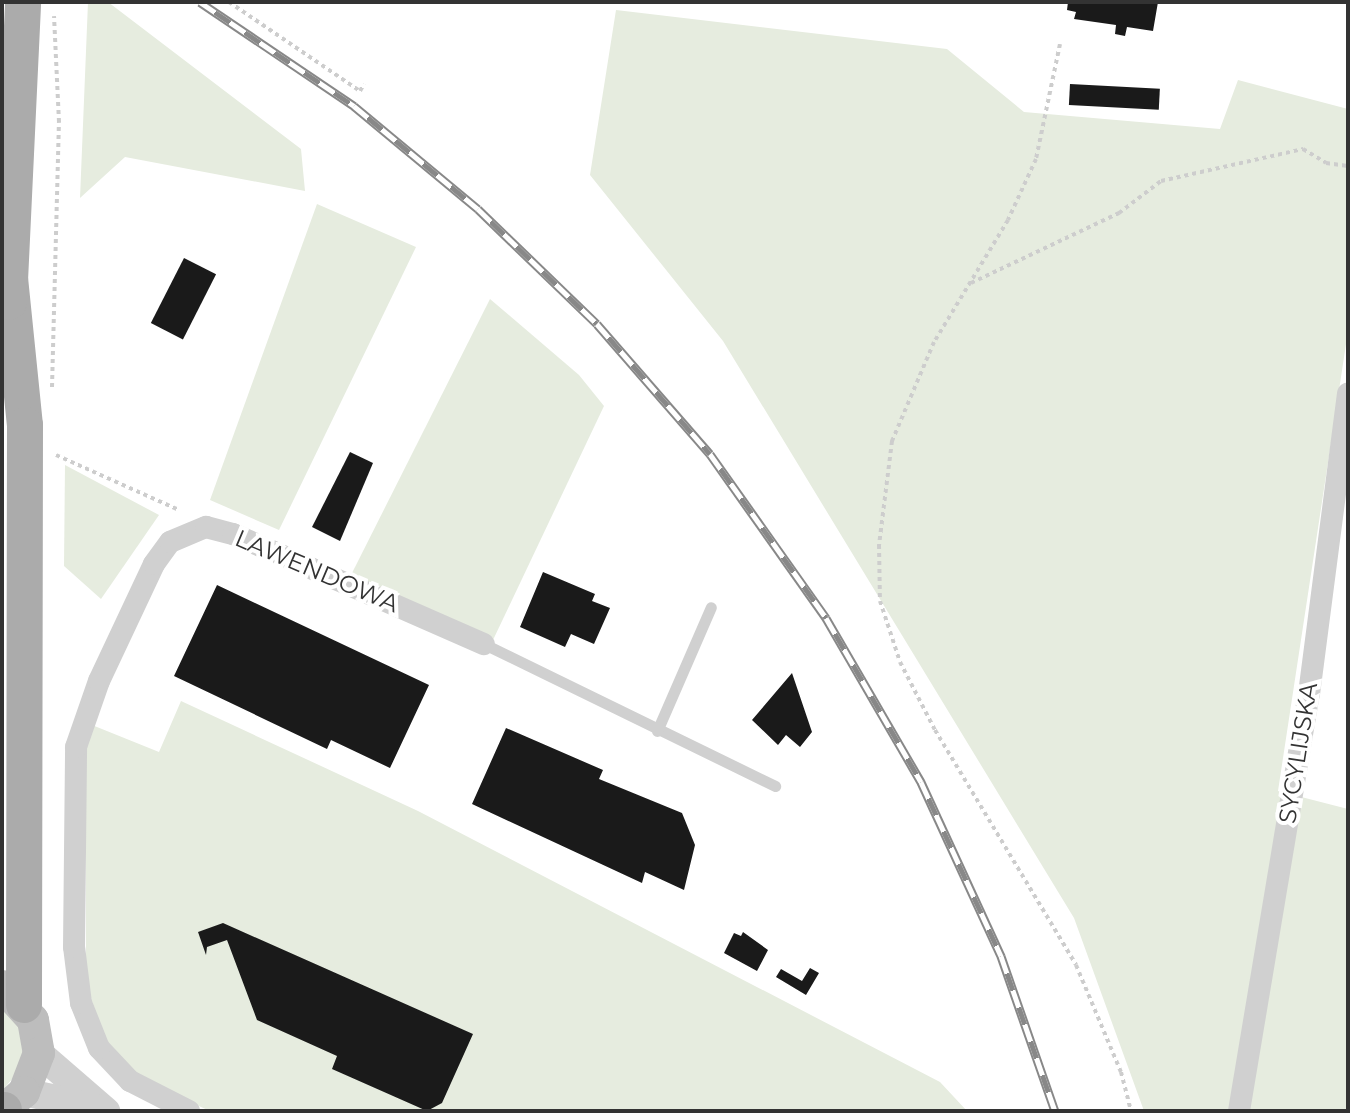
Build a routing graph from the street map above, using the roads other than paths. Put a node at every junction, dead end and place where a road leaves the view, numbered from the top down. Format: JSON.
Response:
{"nodes":[{"id":1,"x":23,"y":2,"type":"edge"},
{"id":2,"x":10,"y":278,"type":"junction"},
{"id":3,"x":1348,"y":394,"type":"edge"},
{"id":4,"x":2,"y":427,"type":"edge"},
{"id":5,"x":711,"y":607,"type":"dead end"},
{"id":6,"x":484,"y":644,"type":"joint"},
{"id":7,"x":657,"y":731,"type":"junction"},
{"id":8,"x":775,"y":786,"type":"dead end"},
{"id":9,"x":13,"y":996,"type":"edge"},
{"id":10,"x":39,"y":1053,"type":"junction"},
{"id":11,"x":9,"y":1106,"type":"edge"},
{"id":12,"x":104,"y":1110,"type":"edge"},
{"id":13,"x":189,"y":1111,"type":"edge"},
{"id":14,"x":1239,"y":1111,"type":"edge"}],
"edges":[{"from":1,"to":2,"type":"main road"},
{"from":2,"to":4,"type":"main road"},
{"from":2,"to":9,"type":"main road"},
{"from":3,"to":14,"type":"street","name":"SYCYLIJSKA"},
{"from":5,"to":7,"type":"lane"},
{"from":6,"to":7,"type":"lane"},
{"from":6,"to":13,"type":"street","name":"LAWENDOWA"},
{"from":7,"to":8,"type":"lane"},
{"from":9,"to":10,"type":"main road"},
{"from":10,"to":11,"type":"main road"},
{"from":10,"to":12,"type":"street"},
{"from":11,"to":12,"type":"street"}]}
